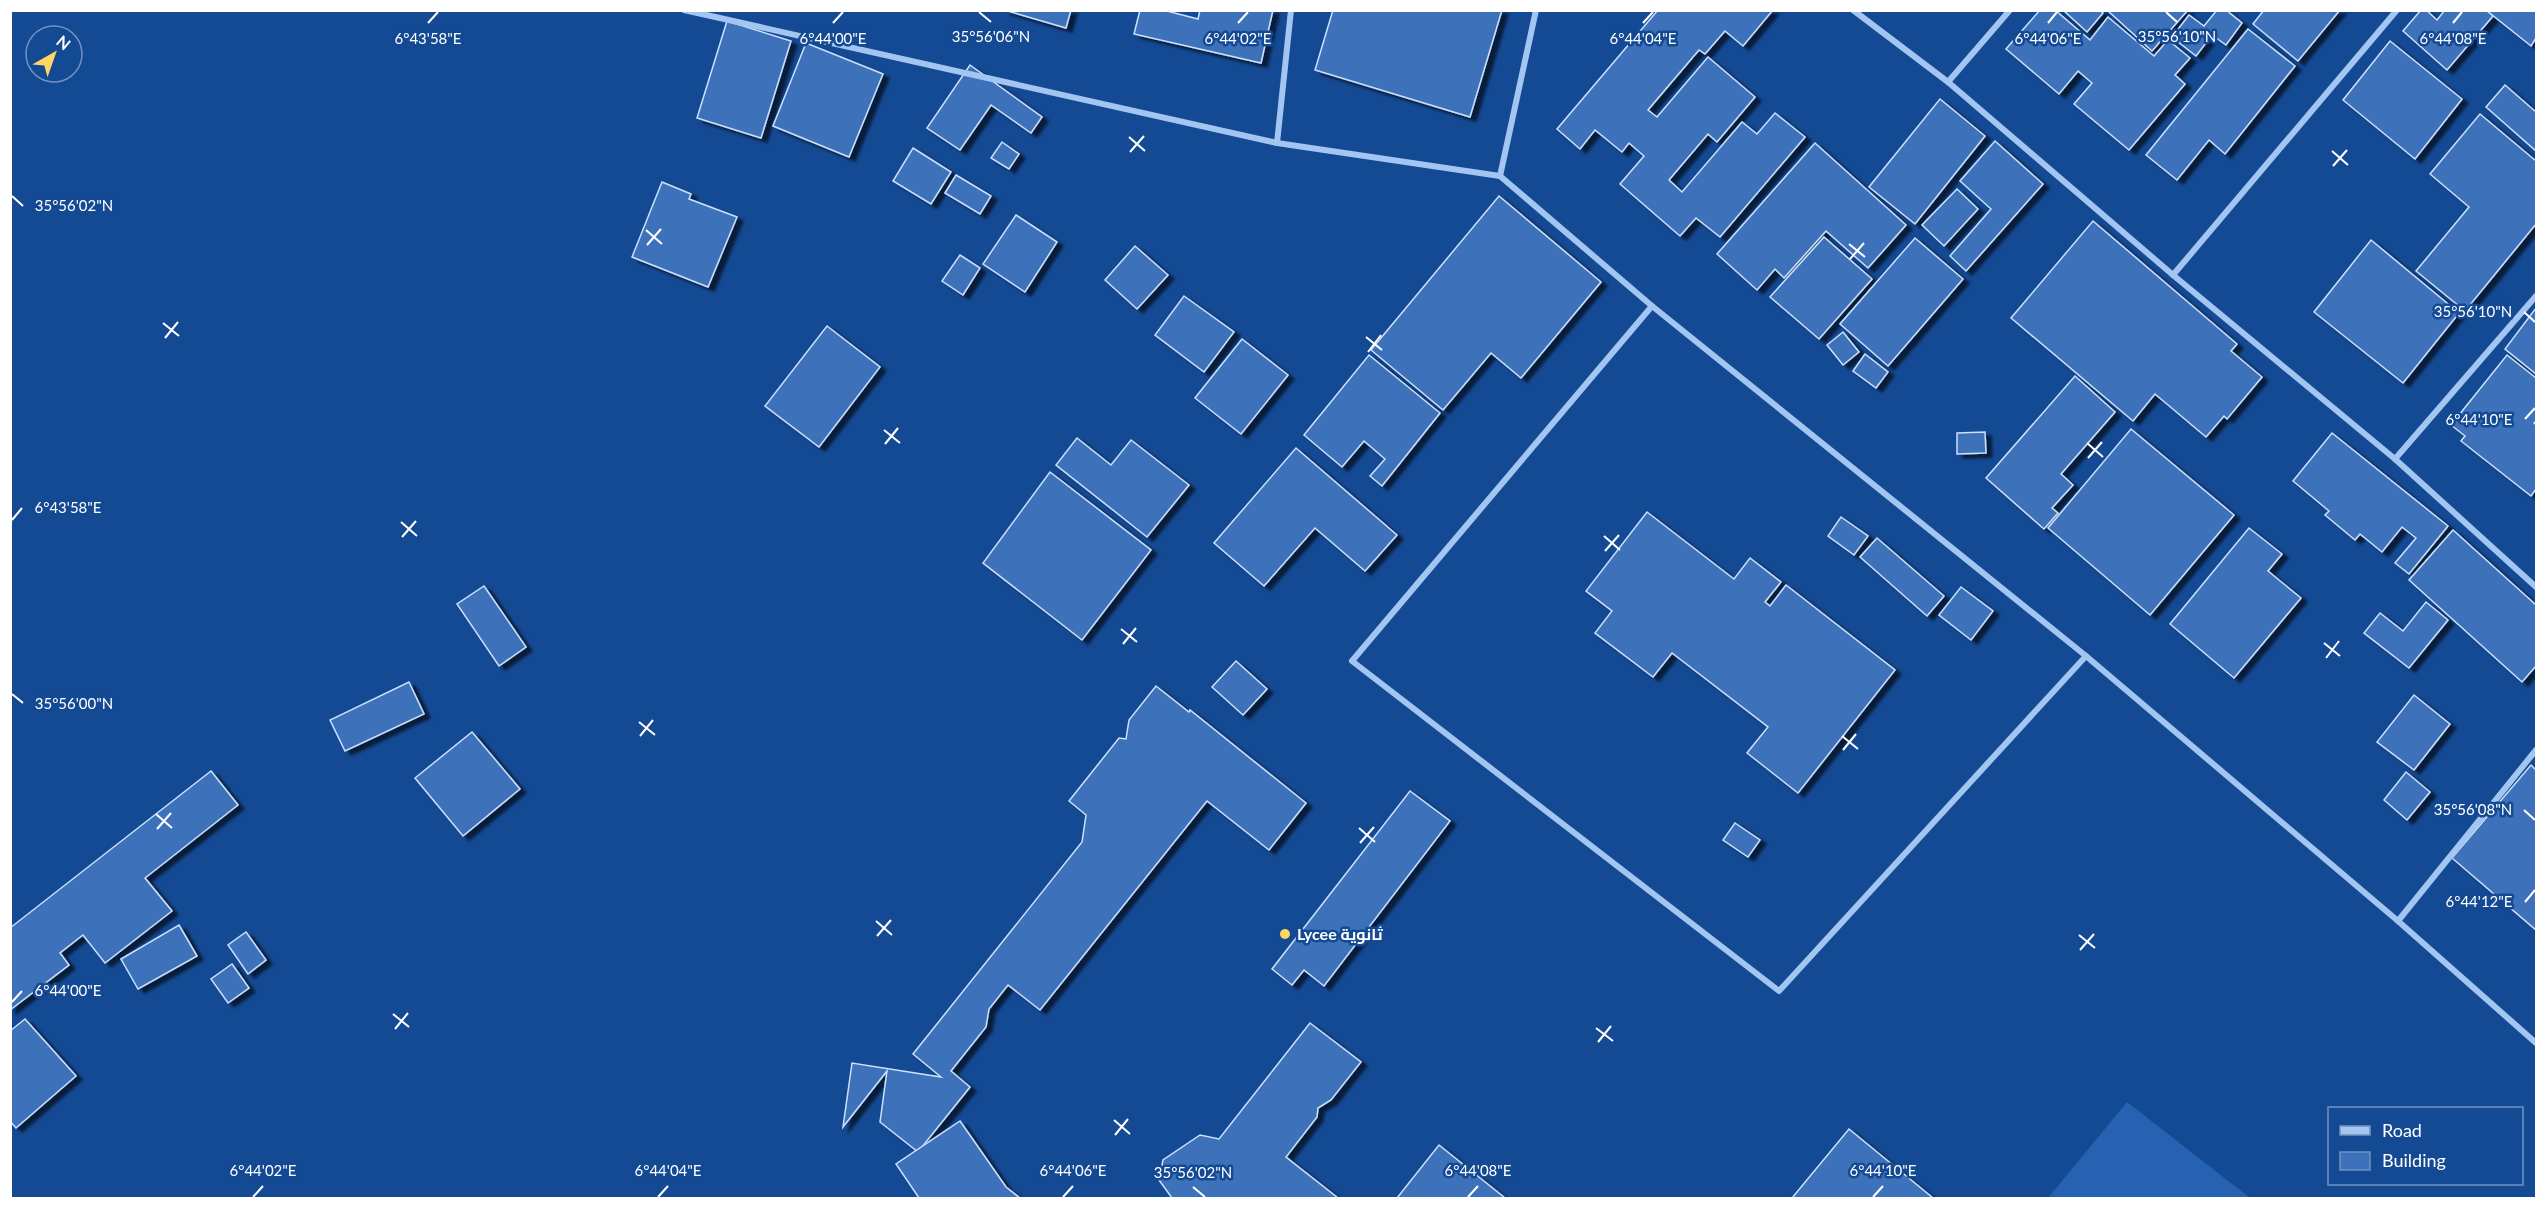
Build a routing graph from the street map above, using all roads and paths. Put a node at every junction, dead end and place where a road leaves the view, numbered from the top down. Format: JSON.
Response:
{"nodes":[{"id":1,"x":684,"y":10,"type":"edge"},
{"id":2,"x":1291,"y":10,"type":"edge"},
{"id":3,"x":1536,"y":10,"type":"edge"},
{"id":4,"x":1853,"y":10,"type":"edge"},
{"id":5,"x":2010,"y":10,"type":"edge"},
{"id":6,"x":2397,"y":10,"type":"edge"},
{"id":7,"x":716,"y":14,"type":"edge"},
{"id":8,"x":1948,"y":82,"type":"junction"},
{"id":9,"x":1277,"y":143,"type":"junction"},
{"id":10,"x":1500,"y":176,"type":"junction"},
{"id":11,"x":2173,"y":275,"type":"junction"},
{"id":12,"x":2536,"y":296,"type":"edge"},
{"id":13,"x":1652,"y":306,"type":"junction"},
{"id":14,"x":2395,"y":459,"type":"junction"},
{"id":15,"x":2536,"y":587,"type":"edge"},
{"id":16,"x":2086,"y":656,"type":"junction"},
{"id":17,"x":2536,"y":750,"type":"edge"},
{"id":18,"x":2398,"y":921,"type":"junction"},
{"id":19,"x":2536,"y":1043,"type":"edge"}],
"edges":[{"from":1,"to":7,"type":"street"},
{"from":2,"to":9,"type":"street"},
{"from":3,"to":10,"type":"street"},
{"from":4,"to":8,"type":"street"},
{"from":5,"to":8,"type":"street"},
{"from":6,"to":11,"type":"street"},
{"from":7,"to":9,"type":"street"},
{"from":8,"to":11,"type":"street"},
{"from":9,"to":10,"type":"street"},
{"from":10,"to":13,"type":"street"},
{"from":11,"to":14,"type":"street"},
{"from":12,"to":14,"type":"street"},
{"from":13,"to":16,"type":"street"},
{"from":13,"to":16,"type":"street"},
{"from":14,"to":15,"type":"street"},
{"from":16,"to":18,"type":"street"},
{"from":17,"to":18,"type":"street"},
{"from":18,"to":19,"type":"street"}]}
